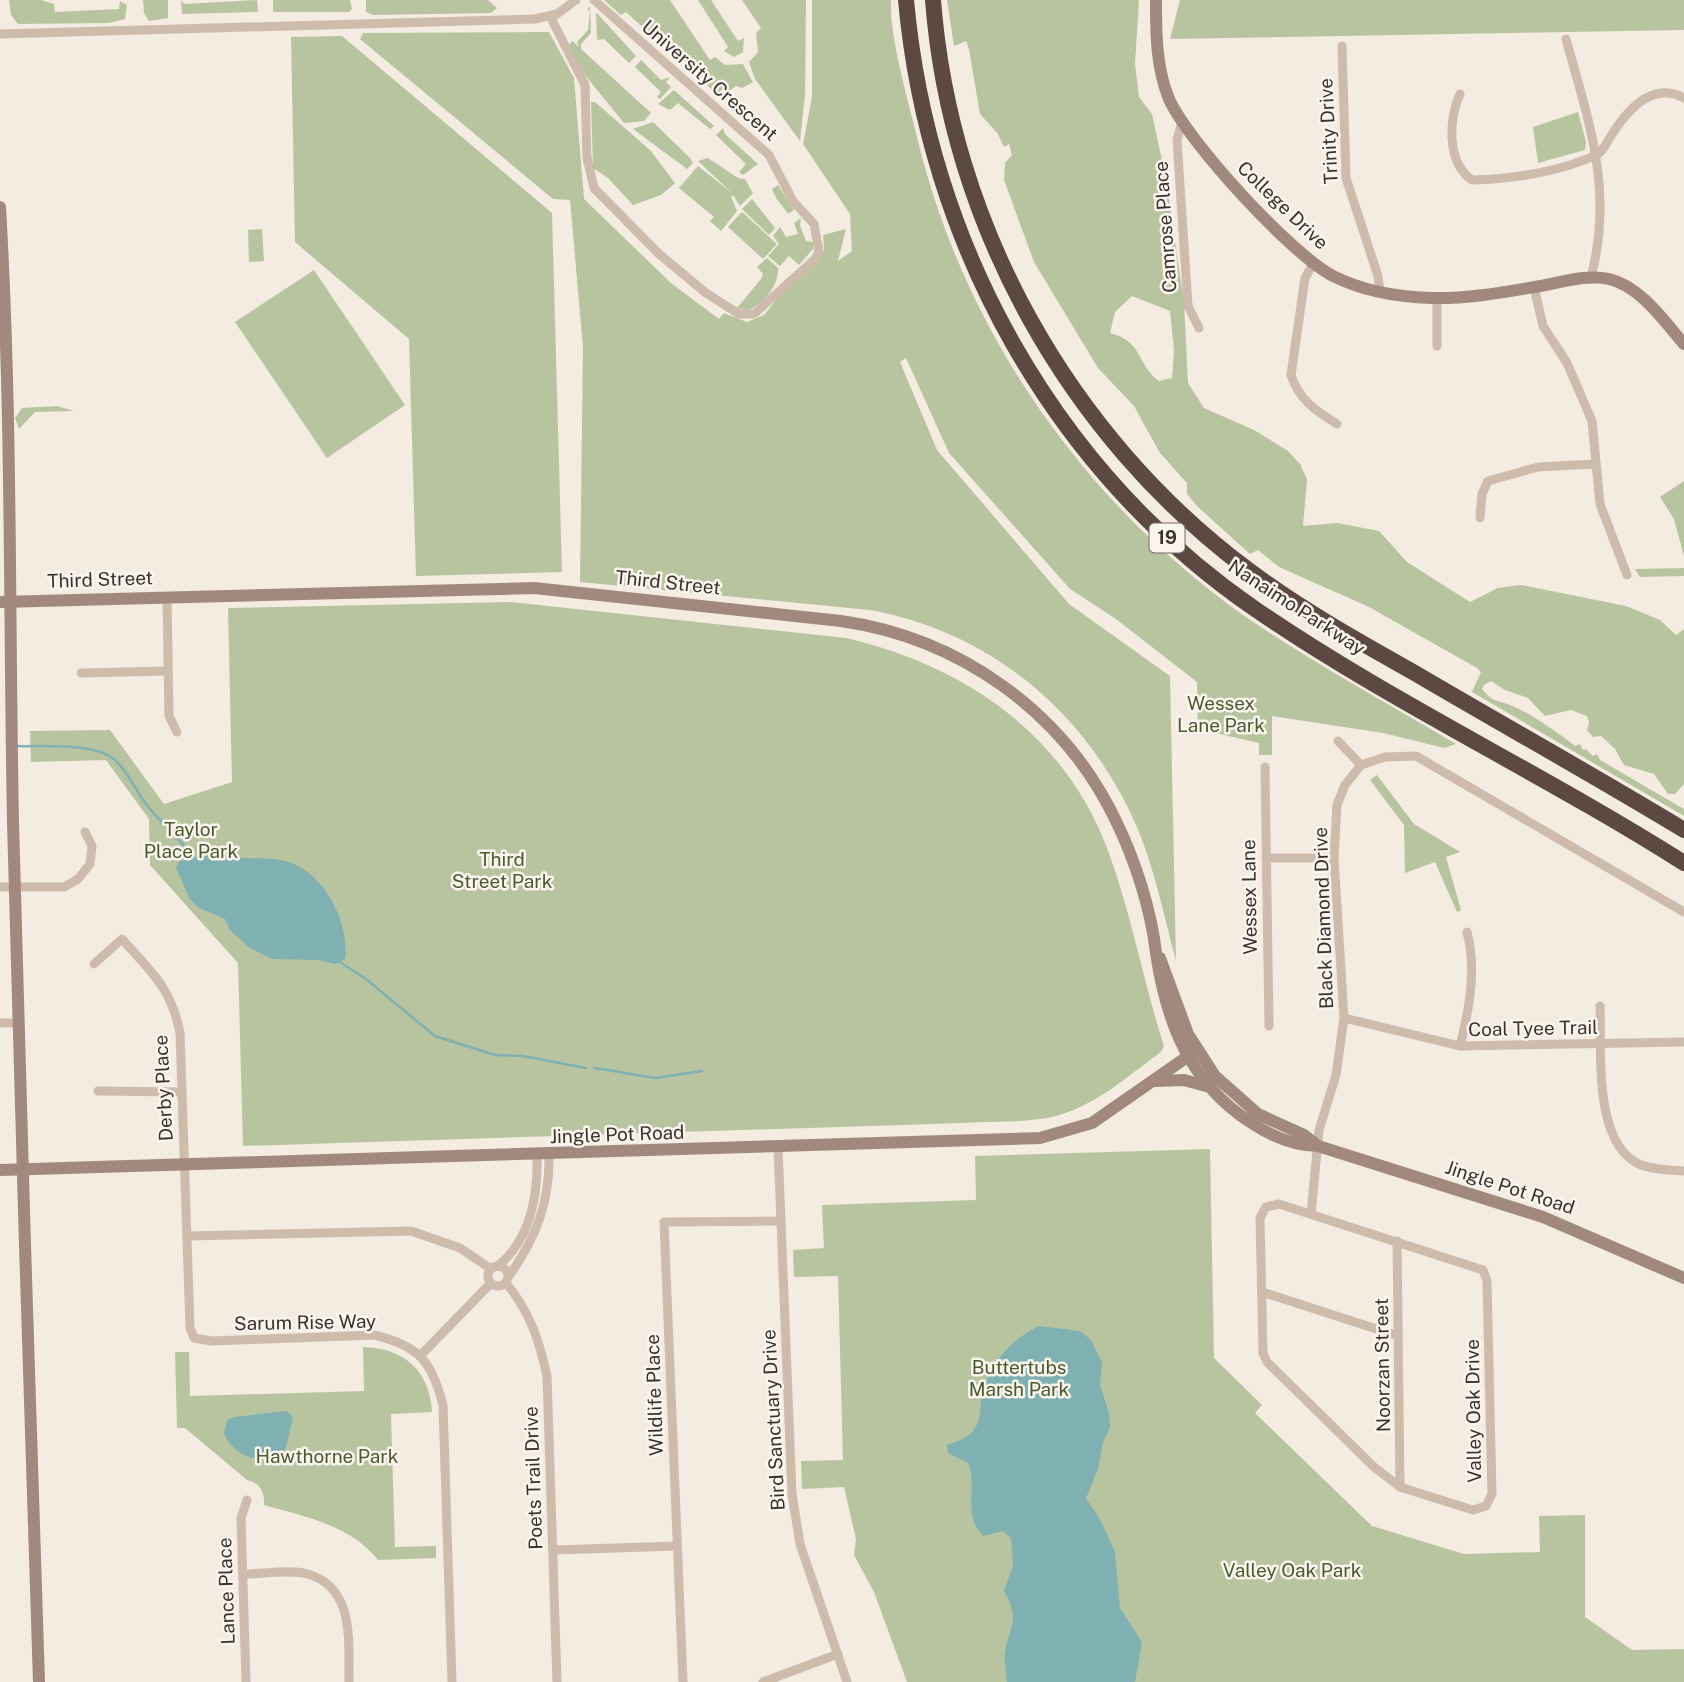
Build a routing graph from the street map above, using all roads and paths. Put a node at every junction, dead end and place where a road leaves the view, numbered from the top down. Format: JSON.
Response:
{"nodes":[{"id":1,"x":576,"y":0,"type":"edge"},
{"id":2,"x":594,"y":0,"type":"edge"},
{"id":3,"x":906,"y":0,"type":"edge"},
{"id":4,"x":933,"y":0,"type":"edge"},
{"id":5,"x":1156,"y":0,"type":"edge"},
{"id":6,"x":550,"y":16,"type":"junction"},
{"id":7,"x":0,"y":34,"type":"edge"},
{"id":8,"x":1566,"y":40,"type":"dead end"},
{"id":9,"x":1342,"y":46,"type":"dead end"},
{"id":10,"x":1460,"y":94,"type":"dead end"},
{"id":11,"x":1684,"y":98,"type":"edge"},
{"id":12,"x":1182,"y":122,"type":"junction"},
{"id":13,"x":1598,"y":155,"type":"junction"},
{"id":14,"x":0,"y":207,"type":"edge"},
{"id":15,"x":1314,"y":262,"type":"junction"},
{"id":16,"x":1591,"y":277,"type":"junction"},
{"id":17,"x":1534,"y":287,"type":"junction"},
{"id":18,"x":1380,"y":292,"type":"junction"},
{"id":19,"x":1437,"y":298,"type":"junction"},
{"id":20,"x":3,"y":311,"type":"edge"},
{"id":21,"x":1199,"y":328,"type":"dead end"},
{"id":22,"x":1684,"y":344,"type":"edge"},
{"id":23,"x":1437,"y":346,"type":"dead end"},
{"id":24,"x":1337,"y":424,"type":"dead end"},
{"id":25,"x":1595,"y":464,"type":"junction"},
{"id":26,"x":1480,"y":518,"type":"dead end"},
{"id":27,"x":1627,"y":575,"type":"dead end"},
{"id":28,"x":167,"y":597,"type":"junction"},
{"id":29,"x":6,"y":601,"type":"edge"},
{"id":30,"x":168,"y":671,"type":"junction"},
{"id":31,"x":81,"y":673,"type":"dead end"},
{"id":32,"x":177,"y":732,"type":"dead end"},
{"id":33,"x":1338,"y":741,"type":"dead end"},
{"id":34,"x":1361,"y":765,"type":"junction"},
{"id":35,"x":1265,"y":767,"type":"dead end"},
{"id":36,"x":1684,"y":831,"type":"edge"},
{"id":37,"x":85,"y":832,"type":"dead end"},
{"id":38,"x":1266,"y":858,"type":"junction"},
{"id":39,"x":1334,"y":858,"type":"junction"},
{"id":40,"x":1684,"y":863,"type":"edge"},
{"id":41,"x":0,"y":887,"type":"edge"},
{"id":42,"x":15,"y":887,"type":"junction"},
{"id":43,"x":1684,"y":912,"type":"edge"},
{"id":44,"x":1467,"y":932,"type":"dead end"},
{"id":45,"x":94,"y":964,"type":"dead end"},
{"id":46,"x":1600,"y":1006,"type":"dead end"},
{"id":47,"x":1344,"y":1018,"type":"junction"},
{"id":48,"x":0,"y":1023,"type":"edge"},
{"id":49,"x":19,"y":1023,"type":"junction"},
{"id":50,"x":1269,"y":1026,"type":"dead end"},
{"id":51,"x":1684,"y":1042,"type":"edge"},
{"id":52,"x":1601,"y":1045,"type":"junction"},
{"id":53,"x":1460,"y":1046,"type":"junction"},
{"id":54,"x":1192,"y":1054,"type":"junction"},
{"id":55,"x":1156,"y":1081,"type":"junction"},
{"id":56,"x":1210,"y":1088,"type":"junction"},
{"id":57,"x":99,"y":1091,"type":"dead end"},
{"id":58,"x":180,"y":1092,"type":"junction"},
{"id":59,"x":1318,"y":1146,"type":"junction"},
{"id":60,"x":778,"y":1148,"type":"junction"},
{"id":61,"x":543,"y":1155,"type":"junction"},
{"id":62,"x":184,"y":1166,"type":"junction"},
{"id":63,"x":24,"y":1169,"type":"junction"},
{"id":64,"x":0,"y":1170,"type":"edge"},
{"id":65,"x":1684,"y":1171,"type":"edge"},
{"id":66,"x":1311,"y":1214,"type":"junction"},
{"id":67,"x":780,"y":1221,"type":"junction"},
{"id":68,"x":187,"y":1236,"type":"junction"},
{"id":69,"x":1397,"y":1241,"type":"junction"},
{"id":70,"x":495,"y":1268,"type":"junction"},
{"id":71,"x":1684,"y":1278,"type":"edge"},
{"id":72,"x":507,"y":1280,"type":"junction"},
{"id":73,"x":491,"y":1283,"type":"junction"},
{"id":74,"x":1262,"y":1292,"type":"junction"},
{"id":75,"x":1398,"y":1336,"type":"junction"},
{"id":76,"x":421,"y":1355,"type":"junction"},
{"id":77,"x":1400,"y":1487,"type":"junction"},
{"id":78,"x":247,"y":1500,"type":"dead end"},
{"id":79,"x":677,"y":1546,"type":"junction"},
{"id":80,"x":553,"y":1550,"type":"junction"},
{"id":81,"x":243,"y":1574,"type":"junction"},
{"id":82,"x":838,"y":1654,"type":"junction"},
{"id":83,"x":39,"y":1682,"type":"edge"},
{"id":84,"x":246,"y":1682,"type":"edge"},
{"id":85,"x":349,"y":1682,"type":"edge"},
{"id":86,"x":452,"y":1682,"type":"edge"},
{"id":87,"x":557,"y":1682,"type":"edge"},
{"id":88,"x":682,"y":1682,"type":"edge"},
{"id":89,"x":763,"y":1682,"type":"edge"},
{"id":90,"x":847,"y":1682,"type":"edge"}],
"edges":[{"from":1,"to":6,"type":"street"},
{"from":2,"to":6,"type":"street","name":"University Crescent"},
{"from":3,"to":40,"type":"highway","name":"Nanaimo Parkway","number":"19"},
{"from":4,"to":36,"type":"highway","name":"Nanaimo Parkway","number":"19"},
{"from":5,"to":12,"type":"main road","name":"College Drive"},
{"from":6,"to":7,"type":"street"},
{"from":8,"to":13,"type":"street"},
{"from":9,"to":18,"type":"street","name":"Trinity Drive"},
{"from":10,"to":13,"type":"street"},
{"from":11,"to":13,"type":"street"},
{"from":12,"to":15,"type":"main road","name":"College Drive"},
{"from":12,"to":21,"type":"street","name":"Camrose Place"},
{"from":13,"to":16,"type":"street"},
{"from":14,"to":20,"type":"main road"},
{"from":15,"to":18,"type":"main road","name":"College Drive"},
{"from":15,"to":24,"type":"street"},
{"from":16,"to":17,"type":"main road","name":"College Drive"},
{"from":16,"to":22,"type":"main road","name":"College Drive"},
{"from":17,"to":19,"type":"main road","name":"College Drive"},
{"from":17,"to":25,"type":"street"},
{"from":18,"to":19,"type":"main road","name":"College Drive"},
{"from":19,"to":23,"type":"street"},
{"from":20,"to":29,"type":"main road"},
{"from":25,"to":26,"type":"street"},
{"from":25,"to":27,"type":"street"},
{"from":28,"to":29,"type":"main road","name":"Third Street"},
{"from":28,"to":30,"type":"street"},
{"from":28,"to":54,"type":"main road","name":"Third Street"},
{"from":29,"to":42,"type":"main road"},
{"from":30,"to":31,"type":"street"},
{"from":30,"to":32,"type":"street"},
{"from":33,"to":34,"type":"street"},
{"from":34,"to":39,"type":"street","name":"Black Diamond Drive"},
{"from":34,"to":43,"type":"street"},
{"from":35,"to":38,"type":"street","name":"Wessex Lane"},
{"from":37,"to":42,"type":"street"},
{"from":38,"to":39,"type":"street"},
{"from":38,"to":50,"type":"street","name":"Wessex Lane"},
{"from":39,"to":47,"type":"street","name":"Black Diamond Drive"},
{"from":41,"to":42,"type":"street"},
{"from":42,"to":49,"type":"main road"},
{"from":44,"to":53,"type":"street"},
{"from":45,"to":58,"type":"street","name":"Derby Place"},
{"from":46,"to":52,"type":"street"},
{"from":47,"to":53,"type":"street","name":"Coal Tyee Trail"},
{"from":47,"to":59,"type":"street","name":"Black Diamond Drive"},
{"from":48,"to":49,"type":"street"},
{"from":49,"to":63,"type":"main road"},
{"from":51,"to":52,"type":"street","name":"Coal Tyee Trail"},
{"from":52,"to":53,"type":"street","name":"Coal Tyee Trail"},
{"from":52,"to":65,"type":"street"},
{"from":54,"to":55,"type":"main road","name":"Jingle Pot Road"},
{"from":54,"to":56,"type":"main road","name":"Jingle Pot Road"},
{"from":54,"to":59,"type":"main road","name":"Jingle Pot Road"},
{"from":55,"to":56,"type":"main road"},
{"from":55,"to":60,"type":"main road","name":"Jingle Pot Road"},
{"from":56,"to":59,"type":"main road","name":"Jingle Pot Road"},
{"from":57,"to":58,"type":"street"},
{"from":58,"to":62,"type":"street","name":"Derby Place"},
{"from":59,"to":66,"type":"street"},
{"from":59,"to":71,"type":"main road","name":"Jingle Pot Road"},
{"from":60,"to":61,"type":"main road","name":"Jingle Pot Road"},
{"from":60,"to":67,"type":"street","name":"Bird Sanctuary Drive"},
{"from":61,"to":62,"type":"main road","name":"Jingle Pot Road"},
{"from":61,"to":70,"type":"street"},
{"from":61,"to":72,"type":"street"},
{"from":62,"to":63,"type":"main road","name":"Jingle Pot Road"},
{"from":62,"to":68,"type":"street","name":"Sarum Rise Way"},
{"from":63,"to":64,"type":"main road","name":"Jingle Pot Road"},
{"from":63,"to":83,"type":"main road"},
{"from":66,"to":69,"type":"street","name":"Valley Oak Drive"},
{"from":66,"to":74,"type":"street","name":"Valley Oak Drive"},
{"from":67,"to":79,"type":"street","name":"Wildlife Place"},
{"from":67,"to":82,"type":"street","name":"Bird Sanctuary Drive"},
{"from":68,"to":70,"type":"street"},
{"from":68,"to":76,"type":"street","name":"Sarum Rise Way"},
{"from":69,"to":75,"type":"street","name":"Noorzan Street"},
{"from":69,"to":77,"type":"street","name":"Valley Oak Drive"},
{"from":70,"to":72,"type":"street"},
{"from":70,"to":73,"type":"street"},
{"from":72,"to":73,"type":"street"},
{"from":72,"to":80,"type":"street","name":"Poets Trail Drive"},
{"from":73,"to":76,"type":"street"},
{"from":74,"to":75,"type":"street"},
{"from":74,"to":77,"type":"street","name":"Valley Oak Drive"},
{"from":75,"to":77,"type":"street","name":"Noorzan Street"},
{"from":76,"to":86,"type":"street"},
{"from":78,"to":81,"type":"street","name":"Lance Place"},
{"from":79,"to":80,"type":"street"},
{"from":79,"to":88,"type":"street","name":"Wildlife Place"},
{"from":80,"to":87,"type":"street","name":"Poets Trail Drive"},
{"from":81,"to":84,"type":"street","name":"Lance Place"},
{"from":81,"to":85,"type":"street"},
{"from":82,"to":89,"type":"street"},
{"from":82,"to":90,"type":"street","name":"Bird Sanctuary Drive"}]}
